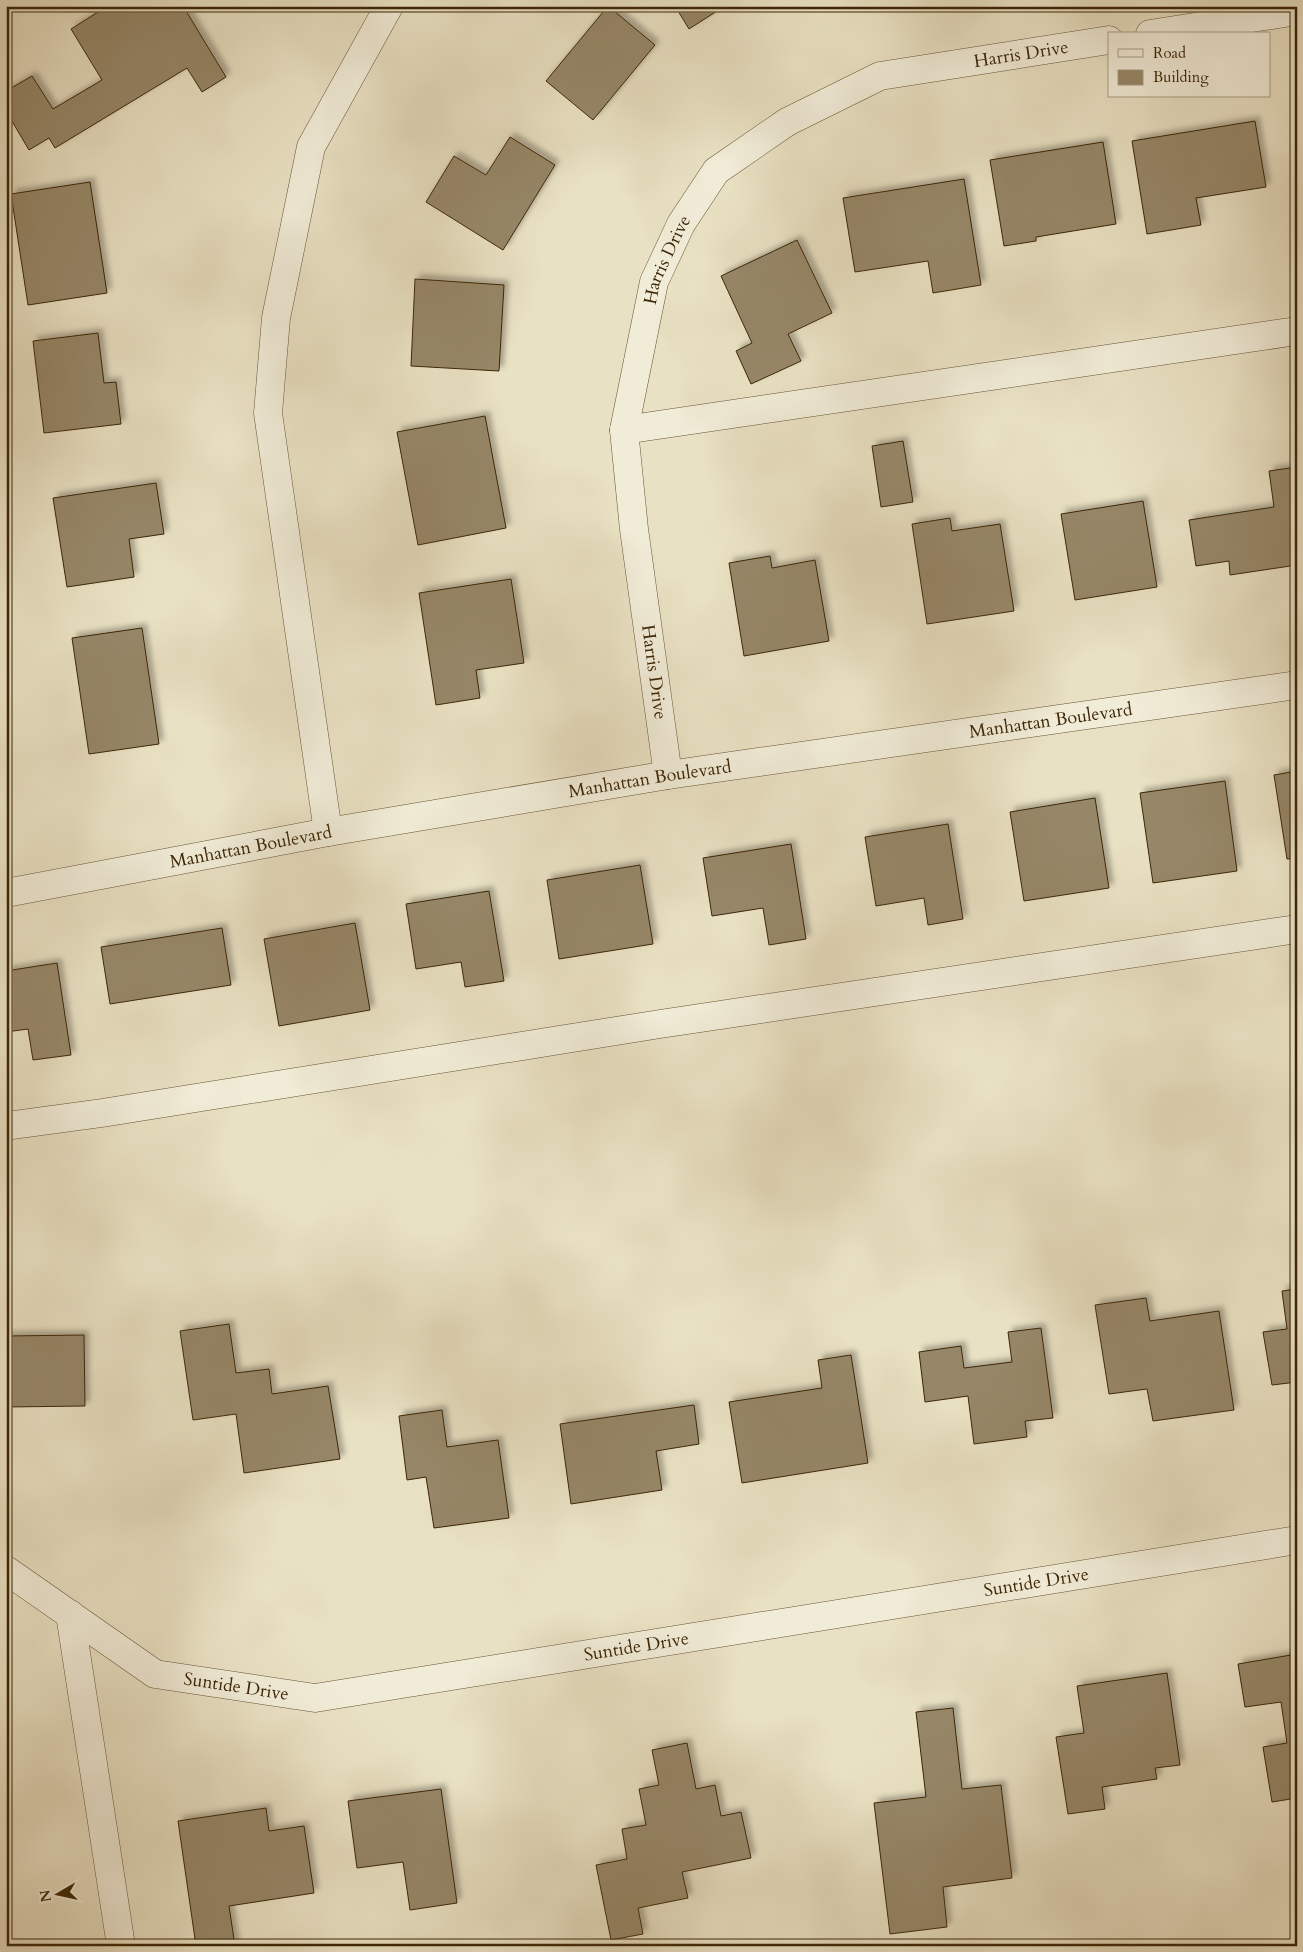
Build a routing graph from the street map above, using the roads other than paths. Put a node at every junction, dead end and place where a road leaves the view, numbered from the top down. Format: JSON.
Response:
{"nodes":[{"id":1,"x":389,"y":6,"type":"edge"},
{"id":2,"x":1297,"y":11,"type":"edge"},
{"id":3,"x":1163,"y":32,"type":"edge"},
{"id":4,"x":1108,"y":40,"type":"edge"},
{"id":5,"x":1297,"y":331,"type":"edge"},
{"id":6,"x":624,"y":430,"type":"junction"},
{"id":7,"x":1297,"y":685,"type":"edge"},
{"id":8,"x":668,"y":775,"type":"junction"},
{"id":9,"x":328,"y":832,"type":"junction"},
{"id":10,"x":6,"y":893,"type":"edge"},
{"id":11,"x":1297,"y":929,"type":"edge"},
{"id":12,"x":6,"y":1126,"type":"edge"},
{"id":13,"x":1297,"y":1540,"type":"edge"},
{"id":14,"x":6,"y":1570,"type":"edge"},
{"id":15,"x":70,"y":1614,"type":"junction"},
{"id":16,"x":121,"y":1946,"type":"edge"}],
"edges":[{"from":1,"to":9,"type":"street"},
{"from":2,"to":3,"type":"street"},
{"from":4,"to":6,"type":"street","name":"Harris Drive"},
{"from":5,"to":6,"type":"street"},
{"from":6,"to":8,"type":"street","name":"Harris Drive"},
{"from":7,"to":8,"type":"street","name":"Manhattan Boulevard"},
{"from":8,"to":9,"type":"street","name":"Manhattan Boulevard"},
{"from":9,"to":10,"type":"street","name":"Manhattan Boulevard"},
{"from":11,"to":12,"type":"street"},
{"from":13,"to":15,"type":"street","name":"Suntide Drive"},
{"from":14,"to":15,"type":"street","name":"Suntide Drive"},
{"from":15,"to":16,"type":"street"}]}
